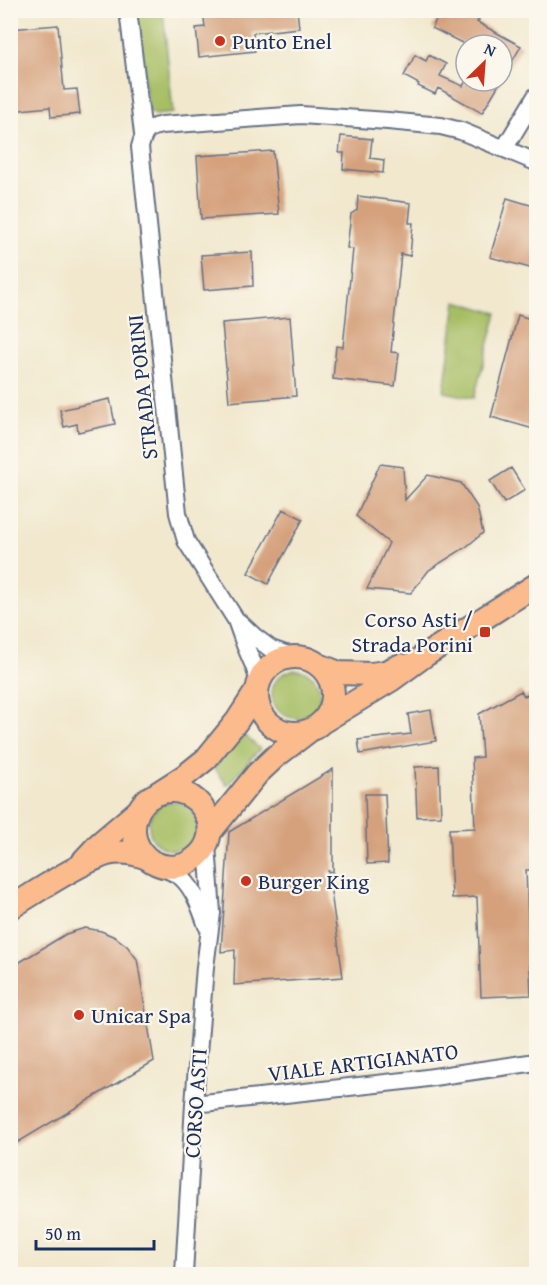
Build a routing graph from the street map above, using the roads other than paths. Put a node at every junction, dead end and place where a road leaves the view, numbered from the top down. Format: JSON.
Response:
{"nodes":[{"id":1,"x":128,"y":10,"type":"edge"},
{"id":2,"x":537,"y":96,"type":"edge"},
{"id":3,"x":143,"y":134,"type":"junction"},
{"id":4,"x":504,"y":149,"type":"junction"},
{"id":5,"x":537,"y":162,"type":"edge"},
{"id":6,"x":537,"y":585,"type":"edge"},
{"id":7,"x":236,"y":620,"type":"junction"},
{"id":8,"x":424,"y":656,"type":"junction"},
{"id":9,"x":294,"y":657,"type":"junction"},
{"id":10,"x":319,"y":665,"type":"junction"},
{"id":11,"x":258,"y":686,"type":"junction"},
{"id":12,"x":316,"y":726,"type":"junction"},
{"id":13,"x":158,"y":793,"type":"junction"},
{"id":14,"x":138,"y":811,"type":"junction"},
{"id":15,"x":208,"y":838,"type":"junction"},
{"id":16,"x":153,"y":862,"type":"junction"},
{"id":17,"x":77,"y":867,"type":"junction"},
{"id":18,"x":10,"y":908,"type":"edge"},
{"id":19,"x":209,"y":932,"type":"junction"},
{"id":20,"x":537,"y":1062,"type":"edge"},
{"id":21,"x":194,"y":1104,"type":"junction"},
{"id":22,"x":184,"y":1275,"type":"edge"}],
"edges":[{"from":1,"to":3,"type":"street","name":"STRADA PORINI"},
{"from":2,"to":4,"type":"street"},
{"from":3,"to":4,"type":"street"},
{"from":3,"to":7,"type":"street","name":"STRADA PORINI"},
{"from":4,"to":5,"type":"street"},
{"from":6,"to":8,"type":"main road"},
{"from":7,"to":9,"type":"street","name":"STRADA PORINI"},
{"from":7,"to":11,"type":"street","name":"STRADA PORINI"},
{"from":8,"to":10,"type":"main road"},
{"from":8,"to":12,"type":"main road"},
{"from":9,"to":10,"type":"main road"},
{"from":9,"to":11,"type":"main road"},
{"from":10,"to":12,"type":"main road"},
{"from":11,"to":12,"type":"main road"},
{"from":11,"to":13,"type":"main road"},
{"from":12,"to":15,"type":"main road"},
{"from":13,"to":14,"type":"main road"},
{"from":13,"to":15,"type":"main road"},
{"from":14,"to":16,"type":"main road"},
{"from":14,"to":17,"type":"main road","name":"CORSO ASTI"},
{"from":15,"to":16,"type":"main road"},
{"from":15,"to":19,"type":"street","name":"CORSO ASTI"},
{"from":16,"to":17,"type":"main road","name":"CORSO ASTI"},
{"from":16,"to":19,"type":"street","name":"CORSO ASTI"},
{"from":17,"to":18,"type":"main road","name":"CORSO ASTI"},
{"from":19,"to":21,"type":"street","name":"CORSO ASTI"},
{"from":20,"to":21,"type":"street","name":"VIALE ARTIGIANATO"},
{"from":21,"to":22,"type":"street","name":"CORSO ASTI"}]}
